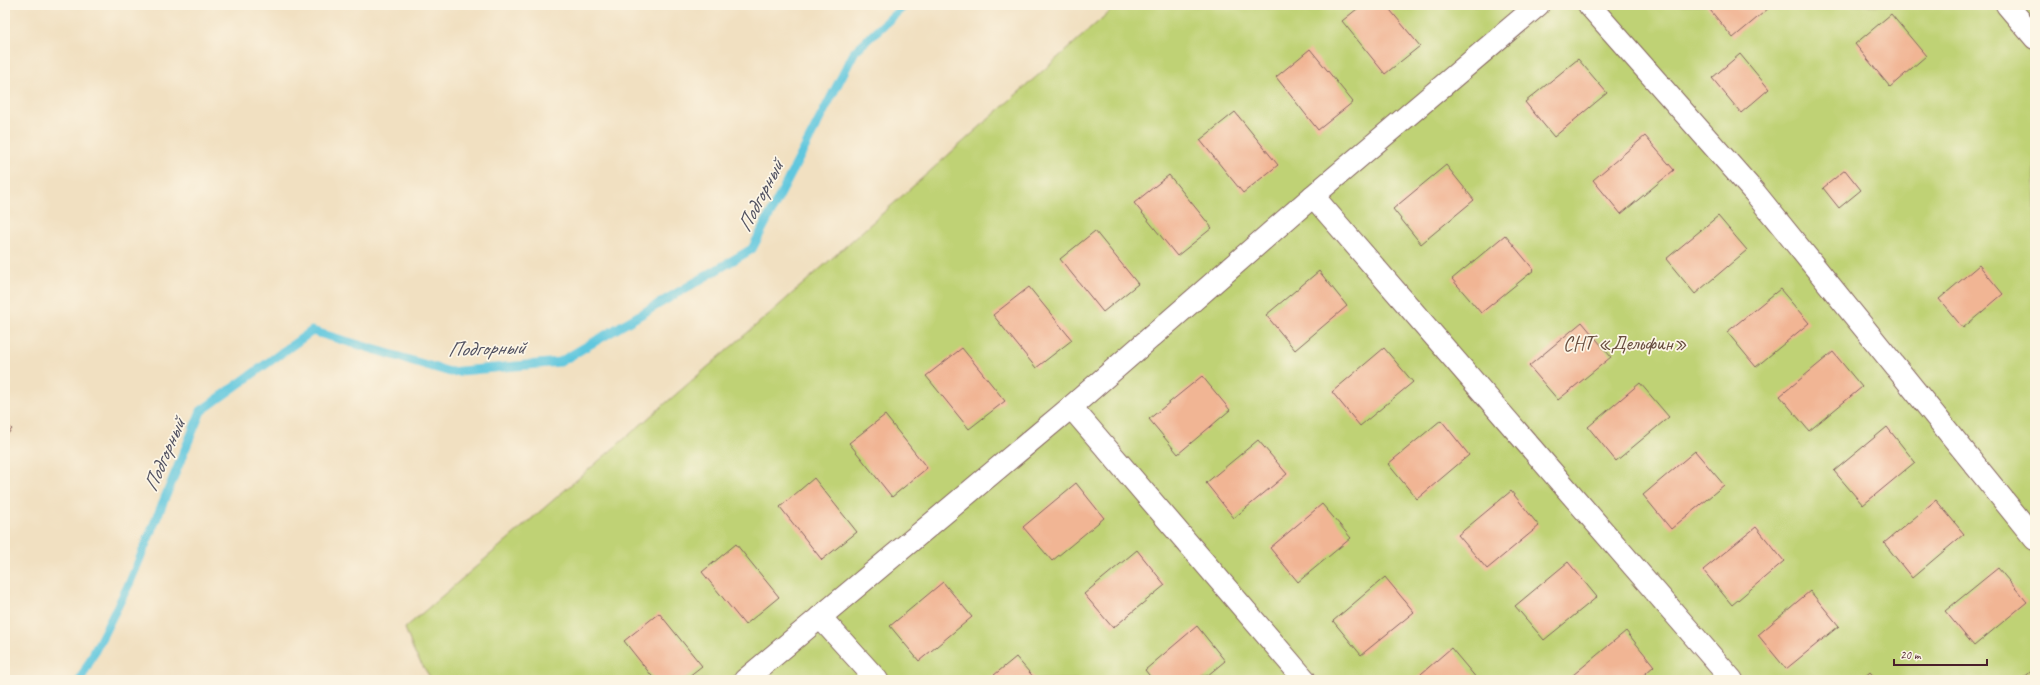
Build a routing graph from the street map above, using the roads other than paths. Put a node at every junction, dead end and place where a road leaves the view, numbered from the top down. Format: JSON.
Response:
{"nodes":[{"id":1,"x":1538,"y":5,"type":"edge"},
{"id":2,"x":1589,"y":5,"type":"edge"},
{"id":3,"x":2007,"y":5,"type":"edge"},
{"id":4,"x":2035,"y":38,"type":"edge"},
{"id":5,"x":1312,"y":196,"type":"junction"},
{"id":6,"x":1071,"y":407,"type":"junction"},
{"id":7,"x":2035,"y":539,"type":"edge"},
{"id":8,"x":820,"y":617,"type":"junction"},
{"id":9,"x":746,"y":680,"type":"edge"},
{"id":10,"x":876,"y":680,"type":"edge"},
{"id":11,"x":1305,"y":680,"type":"edge"},
{"id":12,"x":1732,"y":680,"type":"edge"}],
"edges":[{"from":1,"to":5,"type":"street"},
{"from":2,"to":7,"type":"street"},
{"from":3,"to":4,"type":"street"},
{"from":5,"to":6,"type":"street"},
{"from":5,"to":12,"type":"street"},
{"from":6,"to":8,"type":"street"},
{"from":6,"to":11,"type":"street"},
{"from":8,"to":9,"type":"street"},
{"from":8,"to":10,"type":"street"}]}
